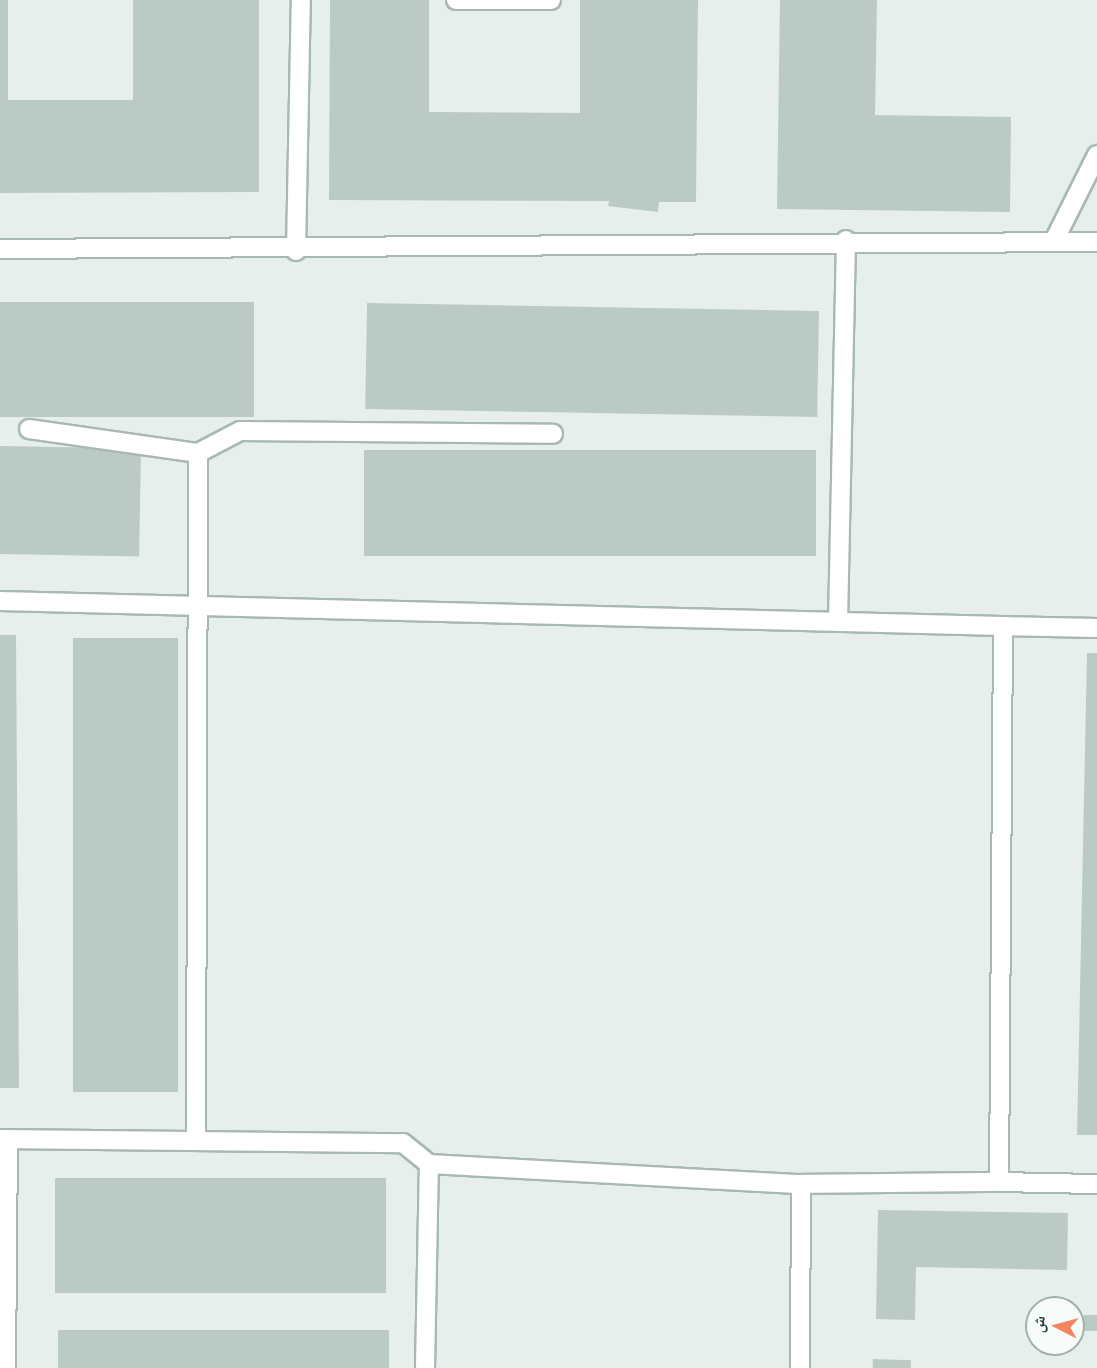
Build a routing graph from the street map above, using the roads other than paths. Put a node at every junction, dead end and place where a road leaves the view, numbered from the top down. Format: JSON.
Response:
{"nodes":[{"id":1,"x":301,"y":0,"type":"edge"},
{"id":2,"x":456,"y":0,"type":"edge"},
{"id":3,"x":551,"y":0,"type":"edge"},
{"id":4,"x":1097,"y":155,"type":"edge"},
{"id":5,"x":1055,"y":239,"type":"junction"},
{"id":6,"x":846,"y":240,"type":"junction"},
{"id":7,"x":1097,"y":242,"type":"edge"},
{"id":8,"x":0,"y":249,"type":"edge"},
{"id":9,"x":296,"y":251,"type":"junction"},
{"id":10,"x":29,"y":429,"type":"dead end"},
{"id":11,"x":553,"y":434,"type":"dead end"},
{"id":12,"x":198,"y":453,"type":"junction"},
{"id":13,"x":0,"y":601,"type":"edge"},
{"id":14,"x":200,"y":606,"type":"junction"},
{"id":15,"x":838,"y":622,"type":"junction"},
{"id":16,"x":1003,"y":627,"type":"junction"},
{"id":17,"x":1097,"y":628,"type":"edge"},
{"id":18,"x":4,"y":1139,"type":"edge"},
{"id":19,"x":196,"y":1141,"type":"junction"},
{"id":20,"x":429,"y":1164,"type":"junction"},
{"id":21,"x":999,"y":1182,"type":"junction"},
{"id":22,"x":801,"y":1184,"type":"junction"},
{"id":23,"x":1097,"y":1184,"type":"edge"},
{"id":24,"x":6,"y":1368,"type":"edge"},
{"id":25,"x":426,"y":1368,"type":"edge"},
{"id":26,"x":800,"y":1368,"type":"edge"}],
"edges":[{"from":1,"to":9,"type":"street"},
{"from":2,"to":3,"type":"street"},
{"from":4,"to":5,"type":"street"},
{"from":5,"to":6,"type":"street"},
{"from":5,"to":7,"type":"street"},
{"from":6,"to":9,"type":"street"},
{"from":6,"to":15,"type":"street"},
{"from":8,"to":9,"type":"street"},
{"from":10,"to":12,"type":"street"},
{"from":11,"to":12,"type":"street"},
{"from":12,"to":14,"type":"street"},
{"from":13,"to":14,"type":"street"},
{"from":14,"to":15,"type":"street"},
{"from":14,"to":19,"type":"street"},
{"from":15,"to":16,"type":"street"},
{"from":16,"to":17,"type":"street"},
{"from":16,"to":21,"type":"street"},
{"from":18,"to":19,"type":"street"},
{"from":18,"to":24,"type":"street"},
{"from":19,"to":20,"type":"street"},
{"from":20,"to":22,"type":"street"},
{"from":20,"to":25,"type":"street"},
{"from":21,"to":22,"type":"street"},
{"from":21,"to":23,"type":"street"},
{"from":22,"to":26,"type":"street"}]}
